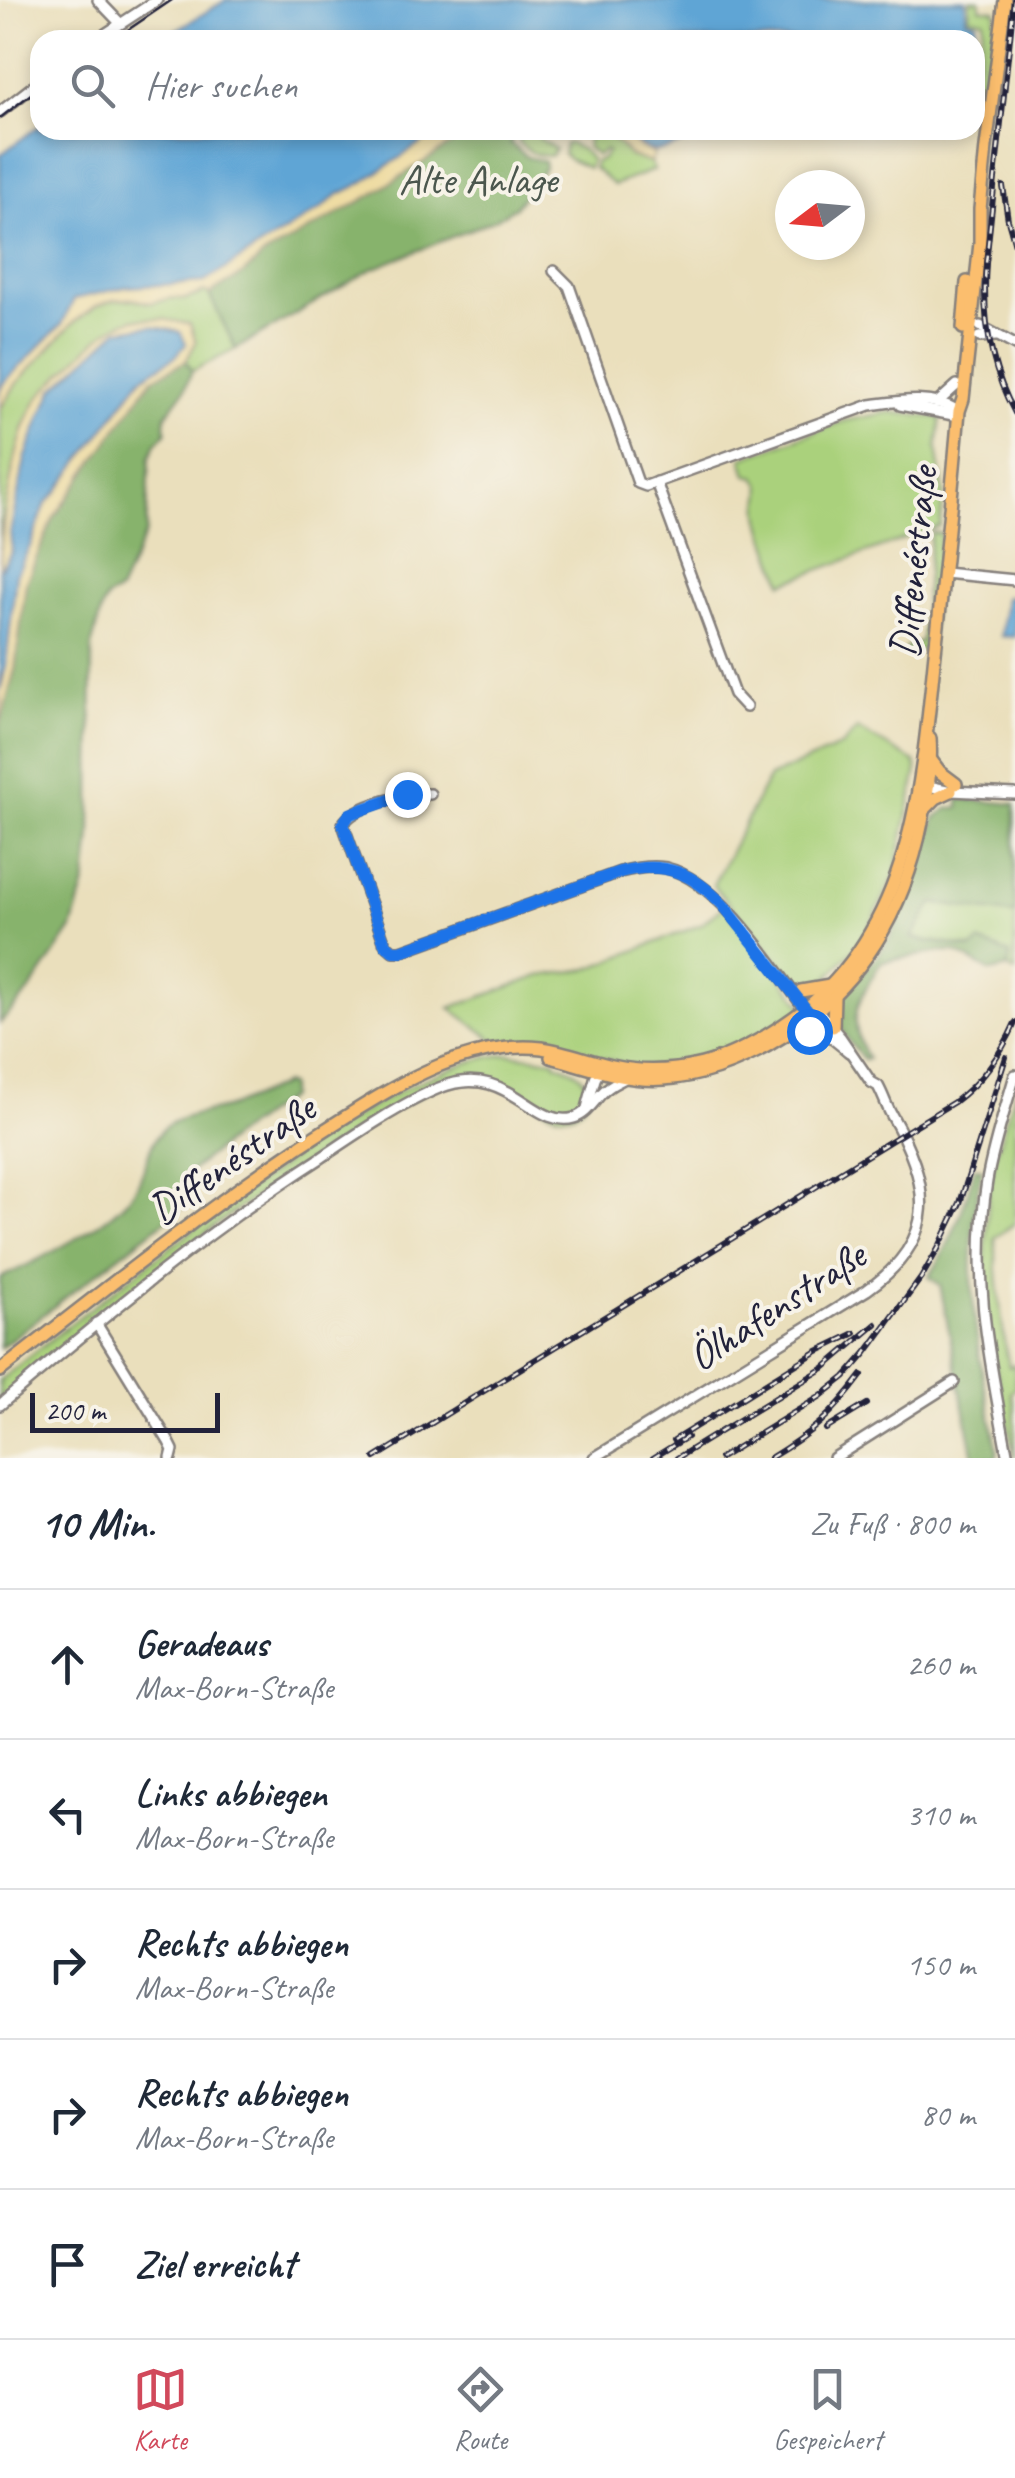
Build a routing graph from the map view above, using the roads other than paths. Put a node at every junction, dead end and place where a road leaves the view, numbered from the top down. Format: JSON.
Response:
{"nodes":[{"id":1,"x":98,"y":0,"type":"edge"},
{"id":2,"x":157,"y":0,"type":"edge"},
{"id":3,"x":1005,"y":0,"type":"edge"},
{"id":4,"x":120,"y":23,"type":"junction"},
{"id":5,"x":110,"y":30,"type":"edge"},
{"id":6,"x":30,"y":90,"type":"edge"},
{"id":7,"x":0,"y":112,"type":"edge"},
{"id":8,"x":980,"y":208,"type":"junction"},
{"id":9,"x":554,"y":271,"type":"dead end"},
{"id":10,"x":971,"y":332,"type":"junction"},
{"id":11,"x":1015,"y":346,"type":"edge"},
{"id":12,"x":958,"y":385,"type":"junction"},
{"id":13,"x":887,"y":402,"type":"junction"},
{"id":14,"x":937,"y":403,"type":"junction"},
{"id":15,"x":959,"y":414,"type":"junction"},
{"id":16,"x":656,"y":482,"type":"junction"},
{"id":17,"x":944,"y":573,"type":"junction"},
{"id":18,"x":1015,"y":580,"type":"edge"},
{"id":19,"x":746,"y":707,"type":"dead end"},
{"id":20,"x":928,"y":718,"type":"junction"},
{"id":21,"x":931,"y":759,"type":"junction"},
{"id":22,"x":925,"y":784,"type":"junction"},
{"id":23,"x":954,"y":788,"type":"junction"},
{"id":24,"x":430,"y":794,"type":"dead end"},
{"id":25,"x":1015,"y":794,"type":"edge"},
{"id":26,"x":925,"y":809,"type":"junction"},
{"id":27,"x":775,"y":968,"type":"junction"},
{"id":28,"x":801,"y":991,"type":"junction"},
{"id":29,"x":832,"y":991,"type":"junction"},
{"id":30,"x":812,"y":1010,"type":"junction"},
{"id":31,"x":829,"y":1030,"type":"junction"},
{"id":32,"x":790,"y":1031,"type":"junction"},
{"id":33,"x":524,"y":1048,"type":"junction"},
{"id":34,"x":573,"y":1063,"type":"junction"},
{"id":35,"x":602,"y":1068,"type":"junction"},
{"id":36,"x":1015,"y":1075,"type":"edge"},
{"id":37,"x":627,"y":1077,"type":"junction"},
{"id":38,"x":596,"y":1091,"type":"junction"},
{"id":39,"x":96,"y":1324,"type":"junction"},
{"id":40,"x":0,"y":1371,"type":"edge"},
{"id":41,"x":954,"y":1382,"type":"dead end"},
{"id":42,"x":0,"y":1405,"type":"edge"},
{"id":43,"x":171,"y":1458,"type":"edge"},
{"id":44,"x":594,"y":1458,"type":"edge"},
{"id":45,"x":834,"y":1458,"type":"edge"},
{"id":46,"x":1008,"y":1458,"type":"edge"}],
"edges":[{"from":1,"to":4,"type":"street"},
{"from":2,"to":4,"type":"street"},
{"from":3,"to":8,"type":"main road","name":"Diffenéstraße"},
{"from":4,"to":5,"type":"street"},
{"from":6,"to":7,"type":"street"},
{"from":8,"to":10,"type":"main road","name":"Diffenéstraße"},
{"from":8,"to":10,"type":"main road","name":"Diffenéstraße"},
{"from":9,"to":16,"type":"street"},
{"from":10,"to":11,"type":"street"},
{"from":10,"to":12,"type":"main road","name":"Diffenéstraße"},
{"from":10,"to":15,"type":"main road","name":"Diffenéstraße"},
{"from":12,"to":14,"type":"street"},
{"from":12,"to":15,"type":"main road","name":"Diffenéstraße"},
{"from":13,"to":14,"type":"street"},
{"from":13,"to":15,"type":"street"},
{"from":13,"to":16,"type":"street"},
{"from":14,"to":15,"type":"street"},
{"from":15,"to":17,"type":"main road","name":"Diffenéstraße"},
{"from":16,"to":19,"type":"street"},
{"from":17,"to":18,"type":"street"},
{"from":17,"to":20,"type":"main road","name":"Diffenéstraße"},
{"from":20,"to":21,"type":"main road","name":"Diffenéstraße"},
{"from":20,"to":22,"type":"main road","name":"Diffenéstraße"},
{"from":21,"to":22,"type":"main road","name":"Diffenéstraße"},
{"from":21,"to":23,"type":"main road"},
{"from":22,"to":23,"type":"street"},
{"from":22,"to":26,"type":"main road","name":"Diffenéstraße"},
{"from":22,"to":29,"type":"main road","name":"Diffenéstraße"},
{"from":23,"to":25,"type":"street"},
{"from":23,"to":26,"type":"main road"},
{"from":24,"to":27,"type":"street"},
{"from":26,"to":29,"type":"main road","name":"Diffenéstraße"},
{"from":27,"to":28,"type":"street"},
{"from":27,"to":30,"type":"street"},
{"from":28,"to":29,"type":"main road"},
{"from":28,"to":30,"type":"street"},
{"from":29,"to":30,"type":"main road","name":"Diffenéstraße"},
{"from":29,"to":31,"type":"main road"},
{"from":30,"to":31,"type":"street","name":"Ölhafenstraße"},
{"from":30,"to":32,"type":"main road","name":"Diffenéstraße"},
{"from":30,"to":35,"type":"main road","name":"Diffenéstraße"},
{"from":31,"to":32,"type":"main road"},
{"from":31,"to":44,"type":"street","name":"Ölhafenstraße"},
{"from":32,"to":37,"type":"main road","name":"Diffenéstraße"},
{"from":33,"to":34,"type":"main road","name":"Diffenéstraße"},
{"from":33,"to":35,"type":"main road","name":"Diffenéstraße"},
{"from":33,"to":40,"type":"main road","name":"Diffenéstraße"},
{"from":34,"to":35,"type":"main road","name":"Diffenéstraße"},
{"from":34,"to":38,"type":"street"},
{"from":35,"to":37,"type":"main road","name":"Diffenéstraße"},
{"from":35,"to":38,"type":"street"},
{"from":36,"to":46,"type":"street"},
{"from":37,"to":38,"type":"street"},
{"from":38,"to":39,"type":"street"},
{"from":39,"to":42,"type":"street"},
{"from":39,"to":43,"type":"street"},
{"from":41,"to":45,"type":"street"}]}
